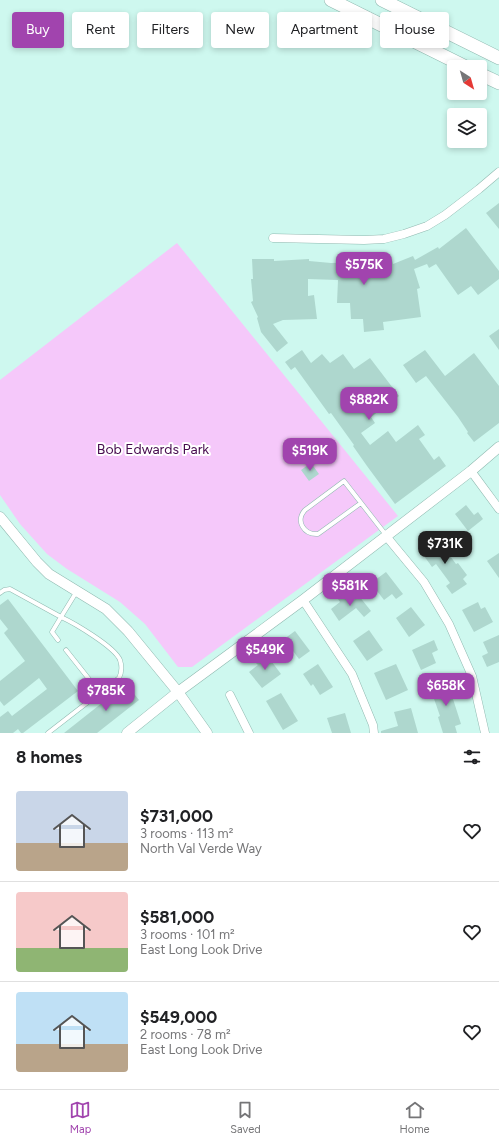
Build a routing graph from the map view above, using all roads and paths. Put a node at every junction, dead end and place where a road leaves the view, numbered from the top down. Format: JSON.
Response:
{"nodes":[{"id":1,"x":331,"y":0,"type":"edge"},
{"id":2,"x":382,"y":0,"type":"edge"},
{"id":3,"x":499,"y":58,"type":"edge"},
{"id":4,"x":452,"y":60,"type":"edge"},
{"id":5,"x":487,"y":73,"type":"edge"},
{"id":6,"x":499,"y":74,"type":"edge"},
{"id":7,"x":487,"y":77,"type":"edge"},
{"id":8,"x":499,"y":83,"type":"edge"},
{"id":9,"x":499,"y":172,"type":"edge"},
{"id":10,"x":273,"y":238,"type":"dead end"},
{"id":11,"x":499,"y":447,"type":"edge"},
{"id":12,"x":471,"y":471,"type":"junction"},
{"id":13,"x":361,"y":503,"type":"junction"},
{"id":14,"x":499,"y":509,"type":"edge"},
{"id":15,"x":0,"y":517,"type":"edge"},
{"id":16,"x":386,"y":536,"type":"junction"},
{"id":17,"x":77,"y":591,"type":"junction"},
{"id":18,"x":0,"y":592,"type":"edge"},
{"id":19,"x":303,"y":600,"type":"junction"},
{"id":20,"x":61,"y":617,"type":"junction"},
{"id":21,"x":58,"y":640,"type":"dead end"},
{"id":22,"x":66,"y":650,"type":"dead end"},
{"id":23,"x":178,"y":692,"type":"junction"},
{"id":24,"x":100,"y":693,"type":"junction"},
{"id":25,"x":230,"y":695,"type":"dead end"},
{"id":26,"x":48,"y":733,"type":"edge"},
{"id":27,"x":127,"y":733,"type":"edge"},
{"id":28,"x":206,"y":733,"type":"edge"},
{"id":29,"x":249,"y":733,"type":"edge"},
{"id":30,"x":374,"y":733,"type":"edge"},
{"id":31,"x":485,"y":733,"type":"edge"}],
"edges":[{"from":1,"to":4,"type":"main road"},
{"from":2,"to":3,"type":"main road"},
{"from":5,"to":6,"type":"main road"},
{"from":7,"to":8,"type":"main road"},
{"from":9,"to":10,"type":"street"},
{"from":11,"to":12,"type":"street"},
{"from":12,"to":14,"type":"street"},
{"from":12,"to":16,"type":"street"},
{"from":13,"to":13,"type":"lane"},
{"from":13,"to":16,"type":"lane"},
{"from":15,"to":17,"type":"street"},
{"from":16,"to":19,"type":"street"},
{"from":16,"to":31,"type":"street"},
{"from":17,"to":20,"type":"lane"},
{"from":17,"to":23,"type":"street"},
{"from":18,"to":20,"type":"lane"},
{"from":19,"to":23,"type":"street"},
{"from":19,"to":30,"type":"street"},
{"from":20,"to":21,"type":"lane"},
{"from":20,"to":24,"type":"lane"},
{"from":22,"to":24,"type":"lane"},
{"from":23,"to":27,"type":"street"},
{"from":23,"to":28,"type":"street"},
{"from":24,"to":26,"type":"lane"},
{"from":25,"to":29,"type":"street"}]}
